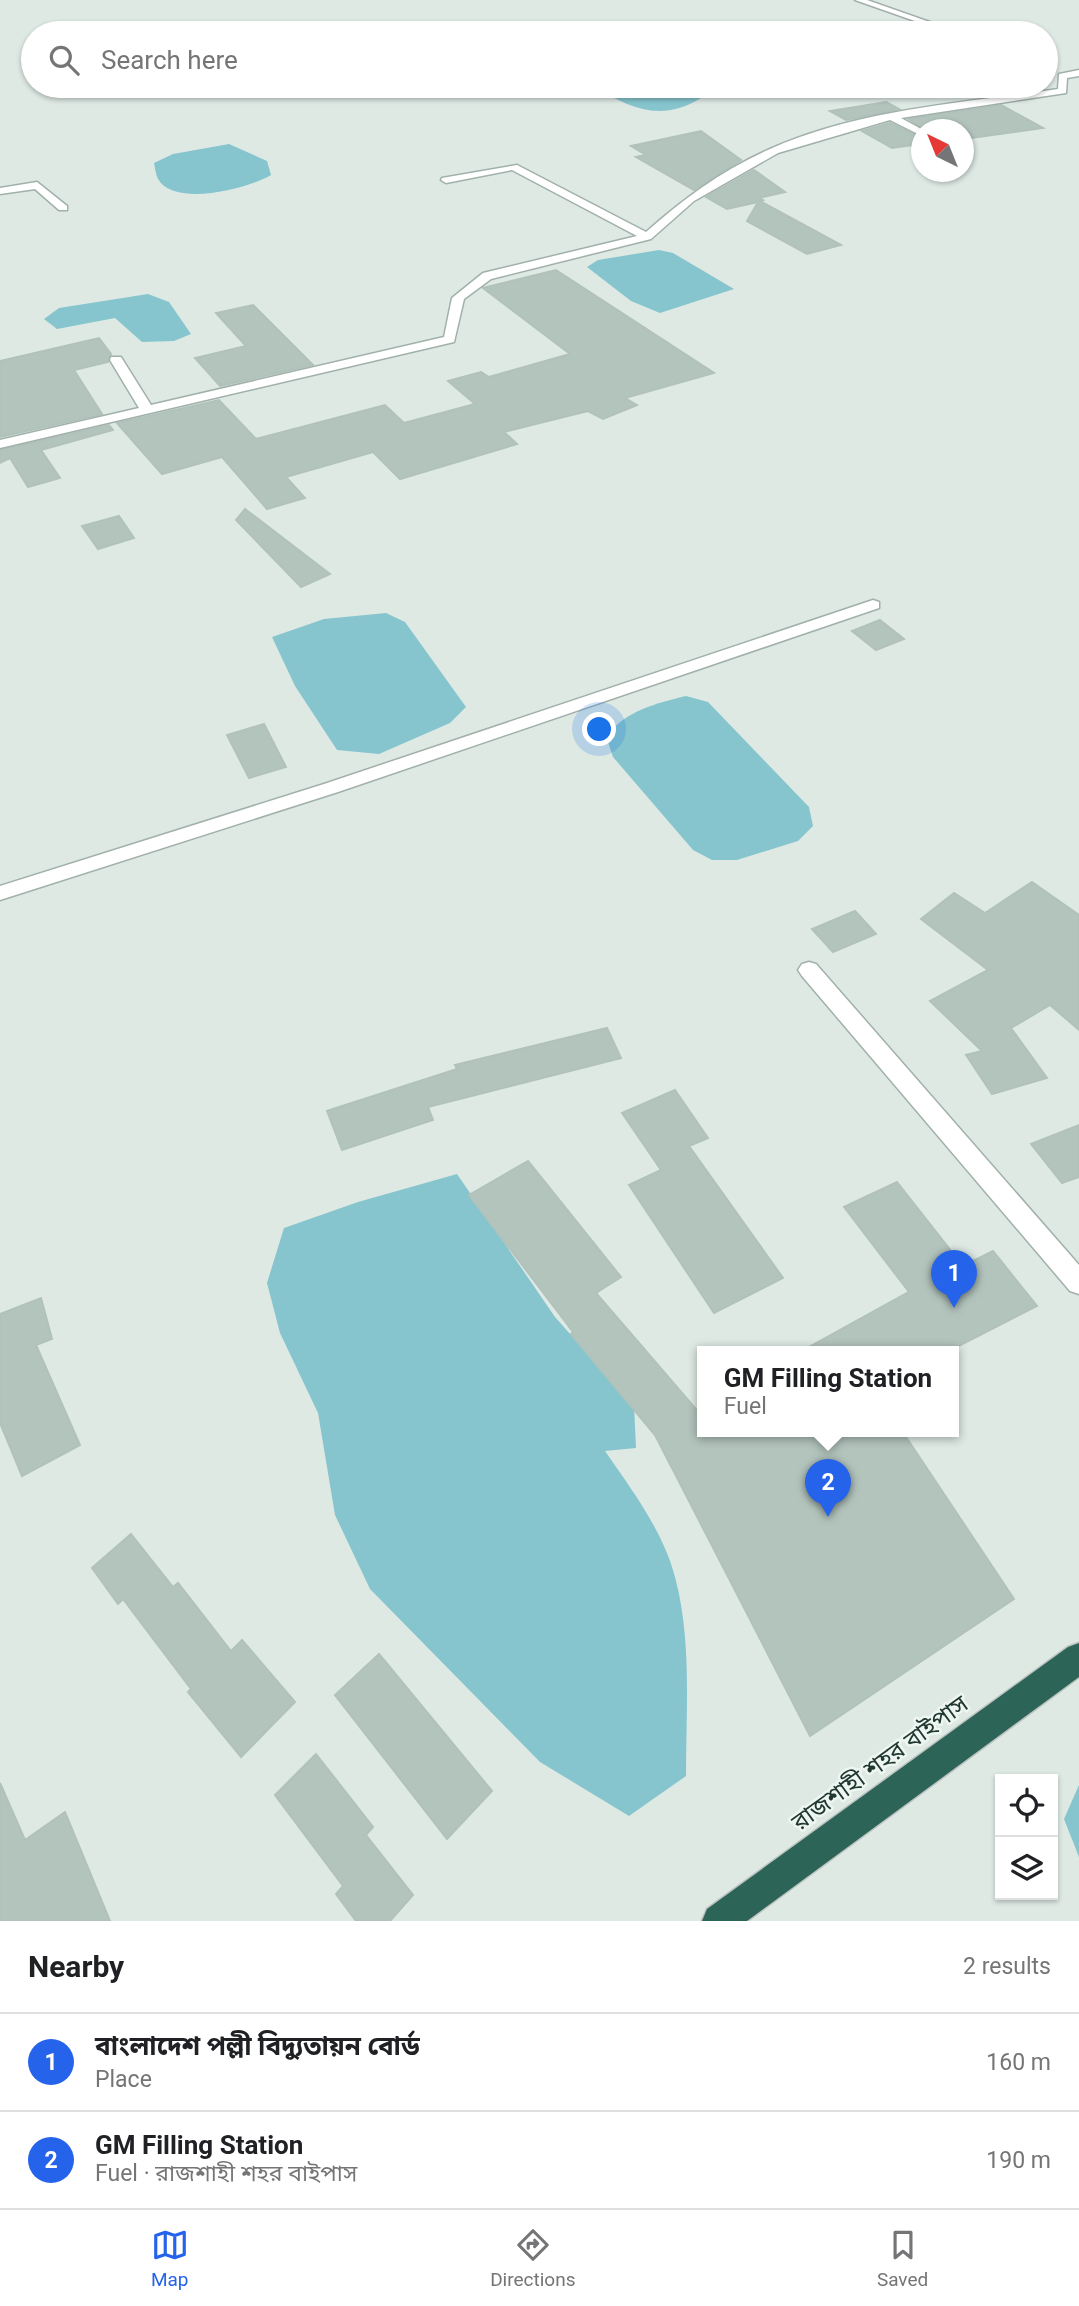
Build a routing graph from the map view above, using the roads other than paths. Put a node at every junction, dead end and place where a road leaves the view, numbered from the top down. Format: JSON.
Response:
{"nodes":[{"id":1,"x":865,"y":1,"type":"edge"},
{"id":2,"x":922,"y":21,"type":"edge"},
{"id":3,"x":1079,"y":73,"type":"edge"},
{"id":4,"x":1058,"y":74,"type":"edge"},
{"id":5,"x":1058,"y":74,"type":"edge"},
{"id":6,"x":1058,"y":92,"type":"edge"},
{"id":7,"x":1017,"y":98,"type":"edge"},
{"id":8,"x":892,"y":117,"type":"junction"},
{"id":9,"x":911,"y":127,"type":"edge"},
{"id":10,"x":446,"y":180,"type":"dead end"},
{"id":11,"x":0,"y":191,"type":"edge"},
{"id":12,"x":64,"y":208,"type":"dead end"},
{"id":13,"x":647,"y":237,"type":"junction"},
{"id":14,"x":116,"y":360,"type":"dead end"},
{"id":15,"x":148,"y":410,"type":"junction"},
{"id":16,"x":0,"y":444,"type":"edge"},
{"id":17,"x":873,"y":605,"type":"dead end"},
{"id":18,"x":0,"y":893,"type":"edge"},
{"id":19,"x":809,"y":970,"type":"dead end"},
{"id":20,"x":1079,"y":1283,"type":"edge"},
{"id":21,"x":1079,"y":1658,"type":"edge"},
{"id":22,"x":719,"y":1921,"type":"edge"}],
"edges":[{"from":1,"to":2,"type":"street"},
{"from":3,"to":4,"type":"street"},
{"from":5,"to":6,"type":"street"},
{"from":7,"to":8,"type":"street"},
{"from":8,"to":9,"type":"street"},
{"from":8,"to":13,"type":"street"},
{"from":10,"to":13,"type":"street"},
{"from":11,"to":12,"type":"street"},
{"from":13,"to":15,"type":"street"},
{"from":14,"to":15,"type":"street"},
{"from":15,"to":16,"type":"street"},
{"from":17,"to":18,"type":"street"},
{"from":19,"to":20,"type":"street"},
{"from":21,"to":22,"type":"highway","name":"রাজশাহী শহর বাইপাস"}]}
